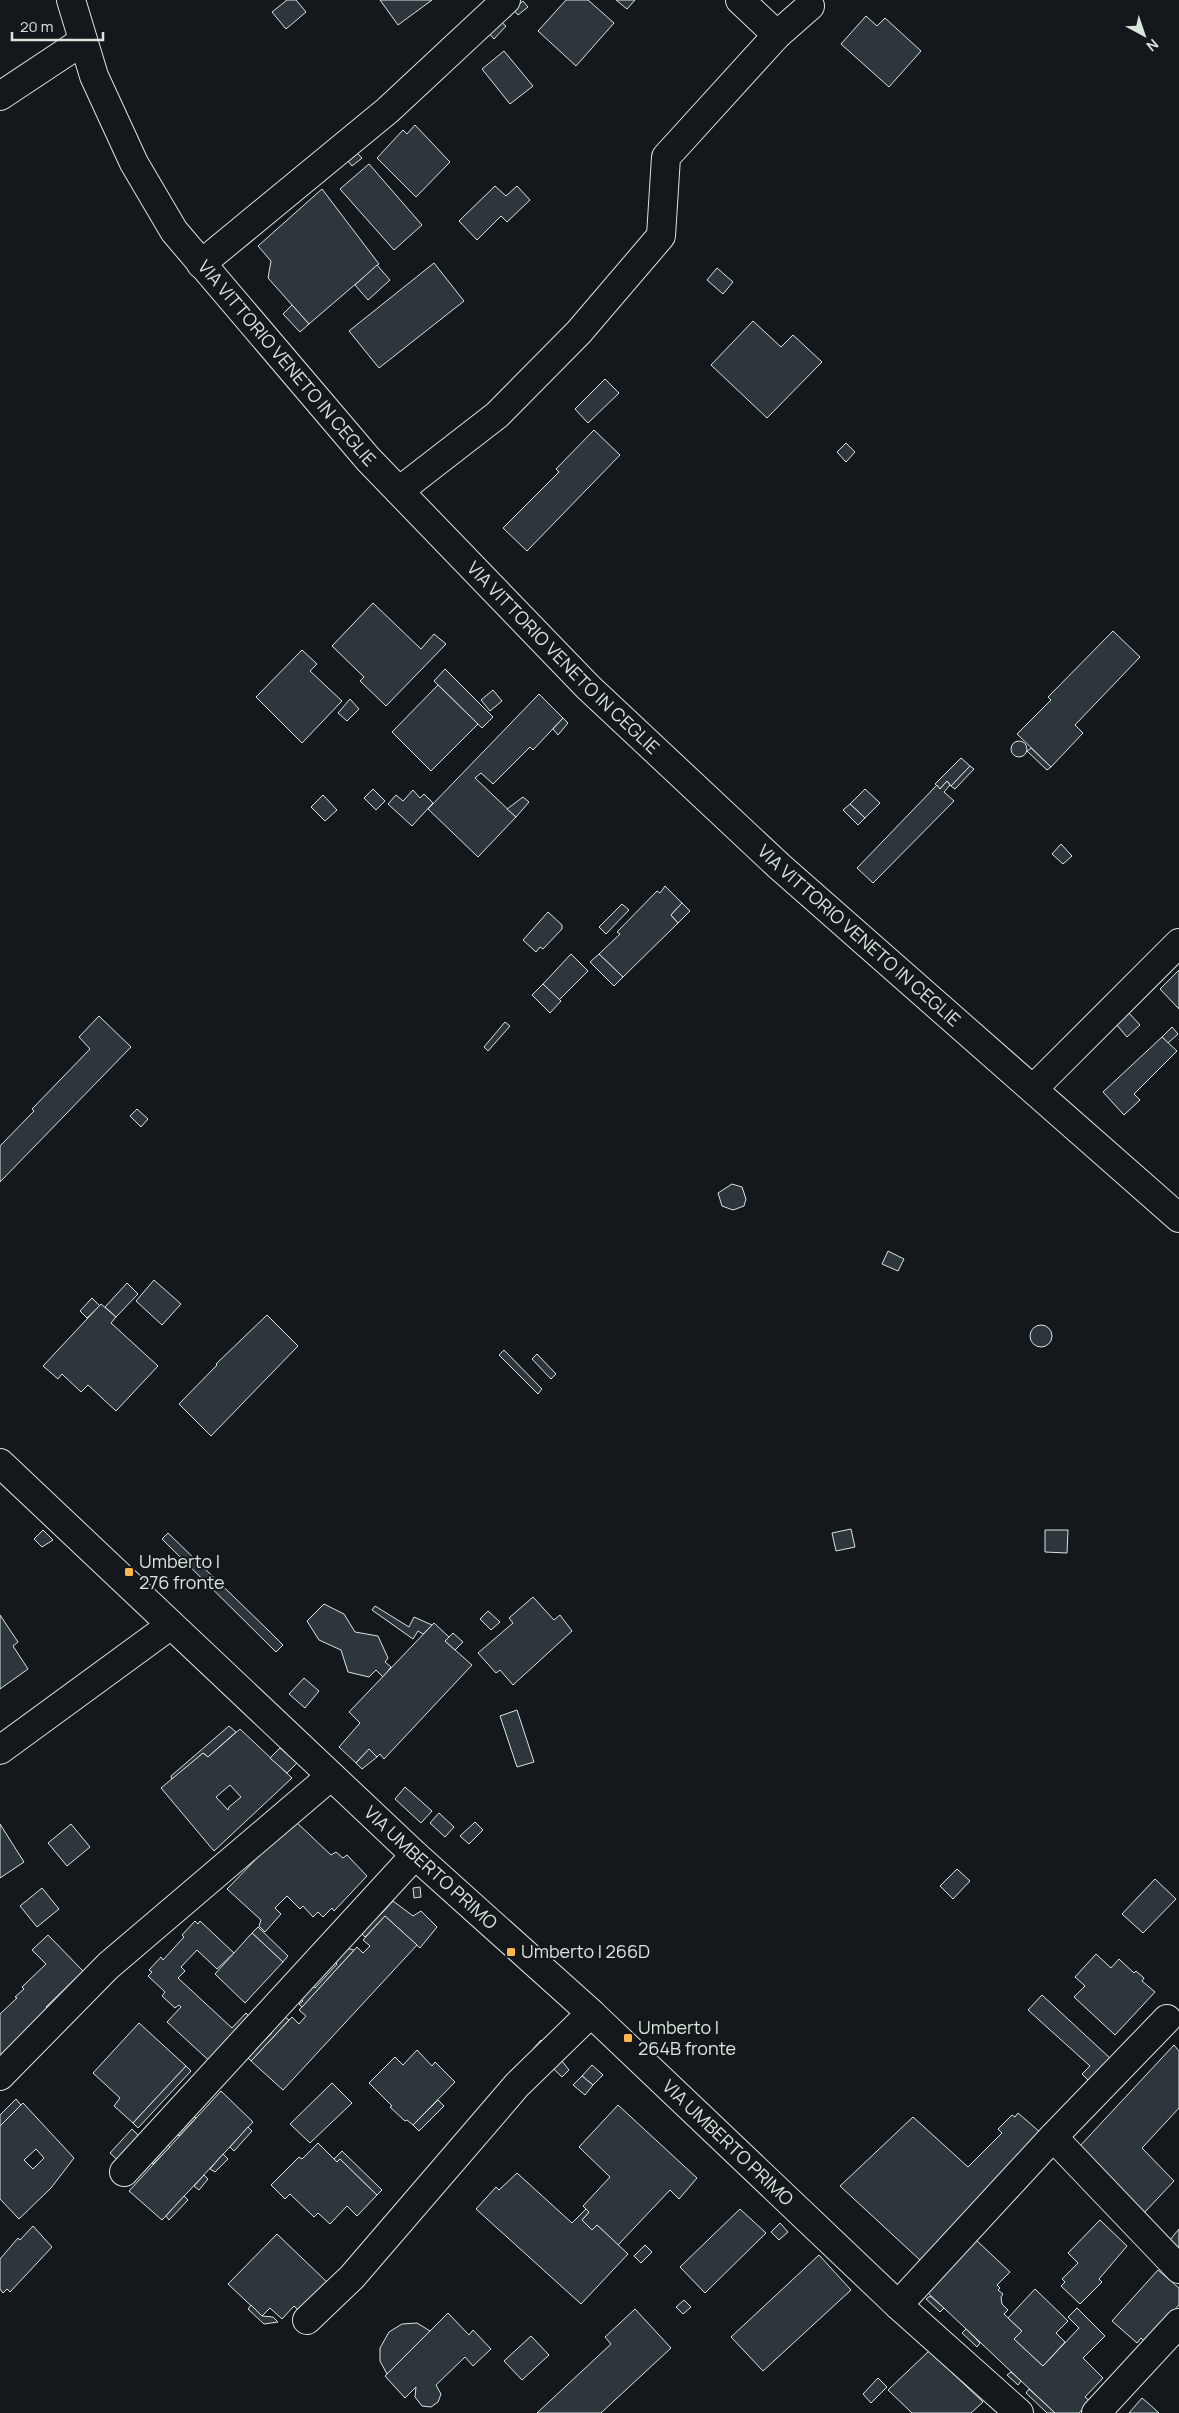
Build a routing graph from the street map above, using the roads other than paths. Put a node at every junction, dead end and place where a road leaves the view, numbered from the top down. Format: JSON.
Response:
{"nodes":[{"id":1,"x":71,"y":0,"type":"edge"},
{"id":2,"x":506,"y":0,"type":"edge"},
{"id":3,"x":740,"y":0,"type":"edge"},
{"id":4,"x":810,"y":6,"type":"dead end"},
{"id":5,"x":777,"y":35,"type":"junction"},
{"id":6,"x":83,"y":41,"type":"junction"},
{"id":7,"x":0,"y":96,"type":"edge"},
{"id":8,"x":201,"y":264,"type":"junction"},
{"id":9,"x":400,"y":491,"type":"junction"},
{"id":10,"x":1179,"y":943,"type":"edge"},
{"id":11,"x":1033,"y":1089,"type":"junction"},
{"id":12,"x":1179,"y":1218,"type":"edge"},
{"id":13,"x":0,"y":1463,"type":"edge"},
{"id":14,"x":171,"y":1625,"type":"junction"},
{"id":15,"x":0,"y":1750,"type":"edge"},
{"id":16,"x":331,"y":1776,"type":"junction"},
{"id":17,"x":415,"y":1855,"type":"junction"},
{"id":18,"x":591,"y":2013,"type":"junction"},
{"id":19,"x":1167,"y":2019,"type":"dead end"},
{"id":20,"x":0,"y":2076,"type":"edge"},
{"id":21,"x":1053,"y":2137,"type":"junction"},
{"id":22,"x":124,"y":2172,"type":"dead end"},
{"id":23,"x":1179,"y":2270,"type":"edge"},
{"id":24,"x":898,"y":2306,"type":"junction"},
{"id":25,"x":307,"y":2320,"type":"dead end"},
{"id":26,"x":1179,"y":2322,"type":"edge"},
{"id":27,"x":1019,"y":2413,"type":"edge"},
{"id":28,"x":1096,"y":2413,"type":"edge"}],
"edges":[{"from":1,"to":6,"type":"street","name":"VIA VITTORIO VENETO IN CEGLIE"},
{"from":2,"to":8,"type":"street"},
{"from":3,"to":5,"type":"street"},
{"from":4,"to":5,"type":"street"},
{"from":5,"to":9,"type":"street"},
{"from":6,"to":7,"type":"street"},
{"from":6,"to":8,"type":"street","name":"VIA VITTORIO VENETO IN CEGLIE"},
{"from":8,"to":9,"type":"street","name":"VIA VITTORIO VENETO IN CEGLIE"},
{"from":9,"to":11,"type":"street","name":"VIA VITTORIO VENETO IN CEGLIE"},
{"from":10,"to":11,"type":"street"},
{"from":11,"to":12,"type":"street","name":"VIA VITTORIO VENETO IN CEGLIE"},
{"from":13,"to":14,"type":"street","name":"VIA UMBERTO PRIMO"},
{"from":14,"to":15,"type":"street"},
{"from":14,"to":16,"type":"street","name":"VIA UMBERTO PRIMO"},
{"from":16,"to":17,"type":"street","name":"VIA UMBERTO PRIMO"},
{"from":16,"to":20,"type":"street"},
{"from":17,"to":18,"type":"street","name":"VIA UMBERTO PRIMO"},
{"from":17,"to":22,"type":"street"},
{"from":18,"to":24,"type":"street","name":"VIA UMBERTO PRIMO"},
{"from":18,"to":25,"type":"street"},
{"from":19,"to":21,"type":"street"},
{"from":21,"to":23,"type":"street"},
{"from":21,"to":24,"type":"street"},
{"from":24,"to":27,"type":"street","name":"VIA UMBERTO PRIMO"},
{"from":26,"to":28,"type":"street"}]}
